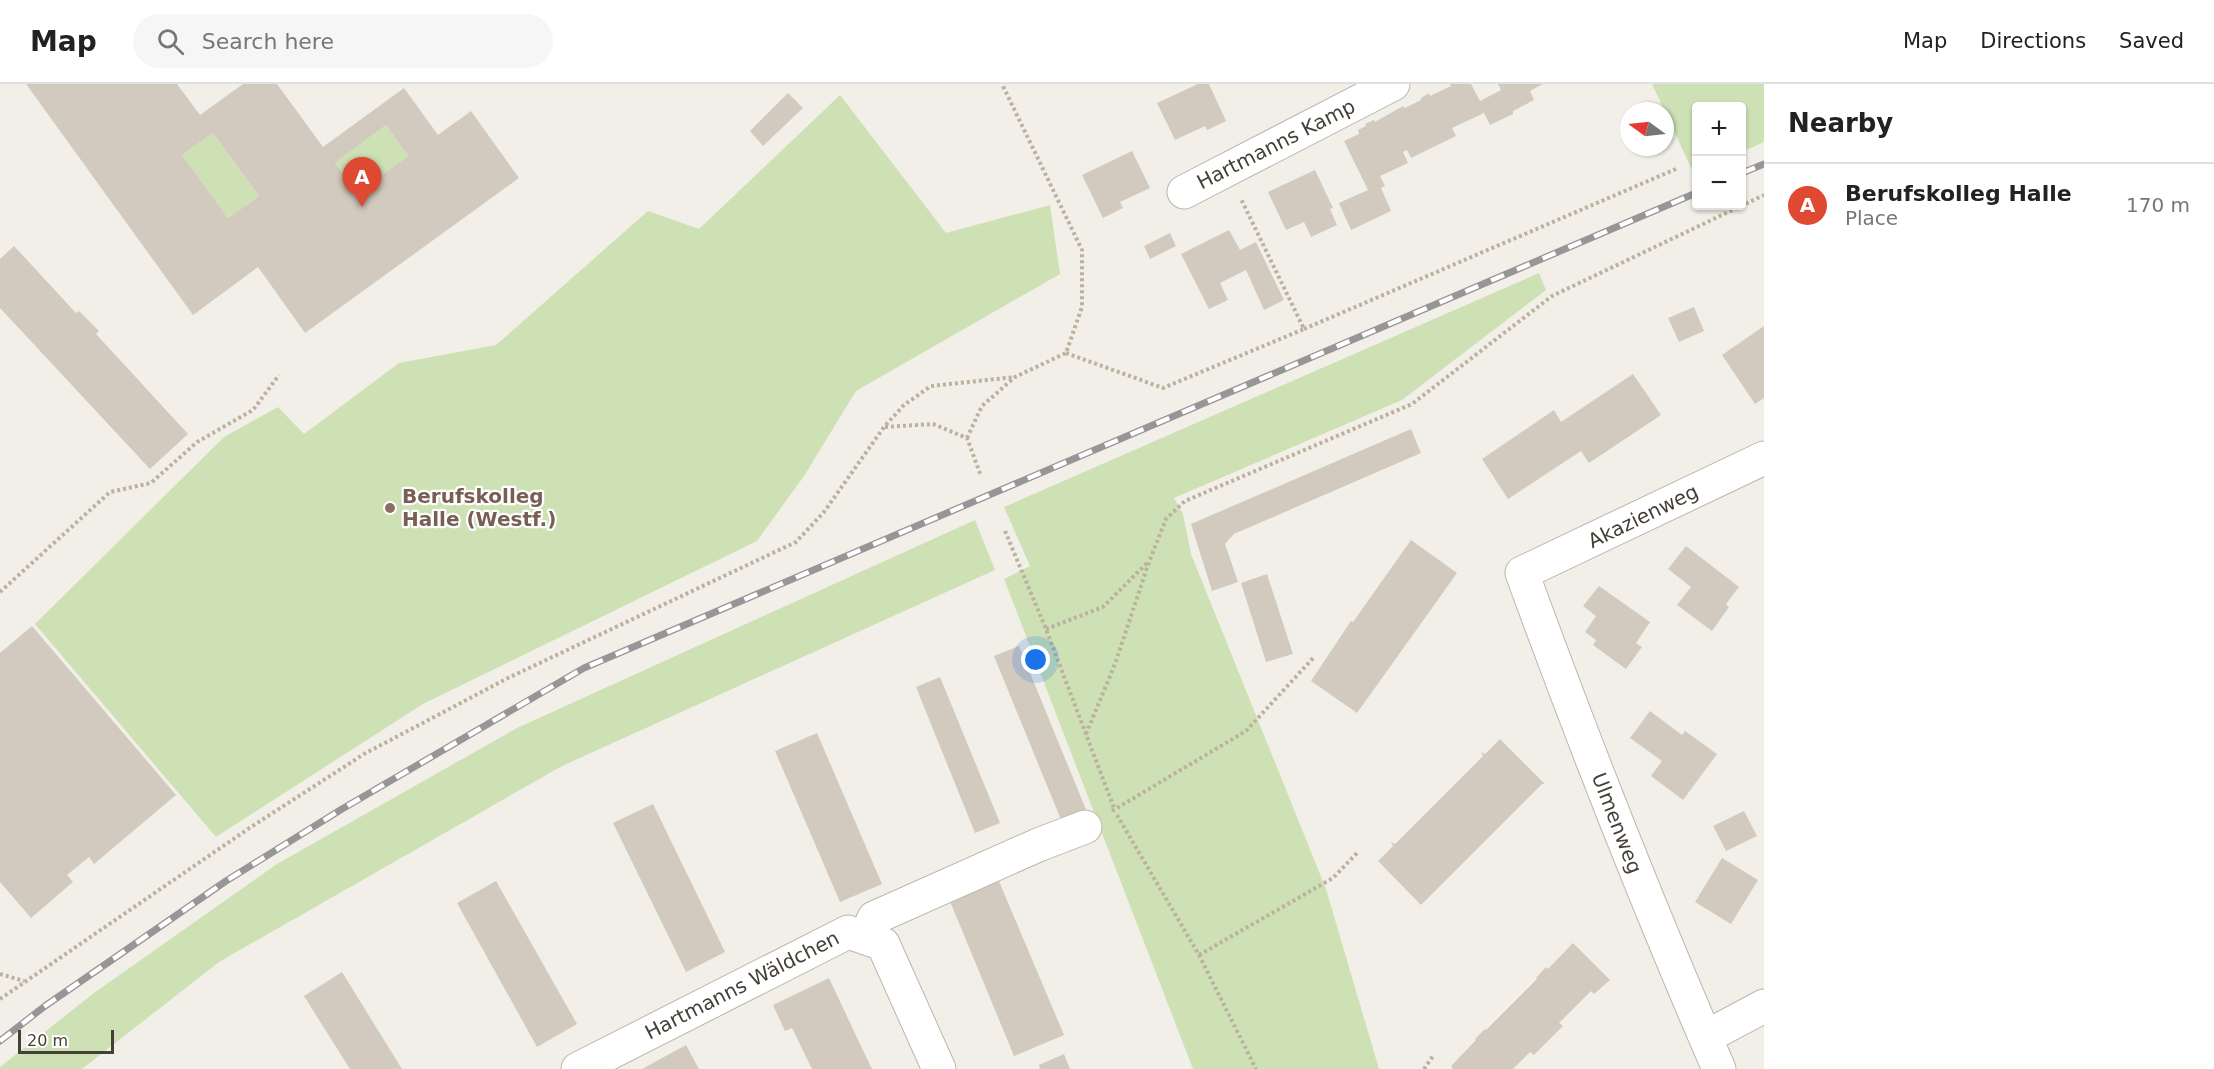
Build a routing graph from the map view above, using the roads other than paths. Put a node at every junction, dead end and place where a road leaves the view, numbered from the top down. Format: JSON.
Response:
{"nodes":[{"id":1,"x":1374,"y":88,"type":"edge"},
{"id":2,"x":1184,"y":192,"type":"dead end"},
{"id":3,"x":1764,"y":458,"type":"edge"},
{"id":4,"x":1522,"y":573,"type":"joint"},
{"id":5,"x":1086,"y":827,"type":"dead end"},
{"id":6,"x":865,"y":938,"type":"junction"},
{"id":7,"x":1764,"y":1006,"type":"edge"},
{"id":8,"x":1706,"y":1037,"type":"junction"},
{"id":9,"x":578,"y":1069,"type":"edge"},
{"id":10,"x":939,"y":1069,"type":"edge"},
{"id":11,"x":1719,"y":1069,"type":"edge"}],
"edges":[{"from":1,"to":2,"type":"street","name":"Hartmanns Kamp"},
{"from":3,"to":4,"type":"street","name":"Akazienweg"},
{"from":4,"to":8,"type":"street","name":"Ulmenweg"},
{"from":5,"to":6,"type":"street"},
{"from":6,"to":9,"type":"street","name":"Hartmanns Wäldchen"},
{"from":6,"to":10,"type":"street","name":"Hartmanns Wäldchen"},
{"from":7,"to":8,"type":"street"},
{"from":8,"to":11,"type":"street","name":"Ulmenweg"}]}
